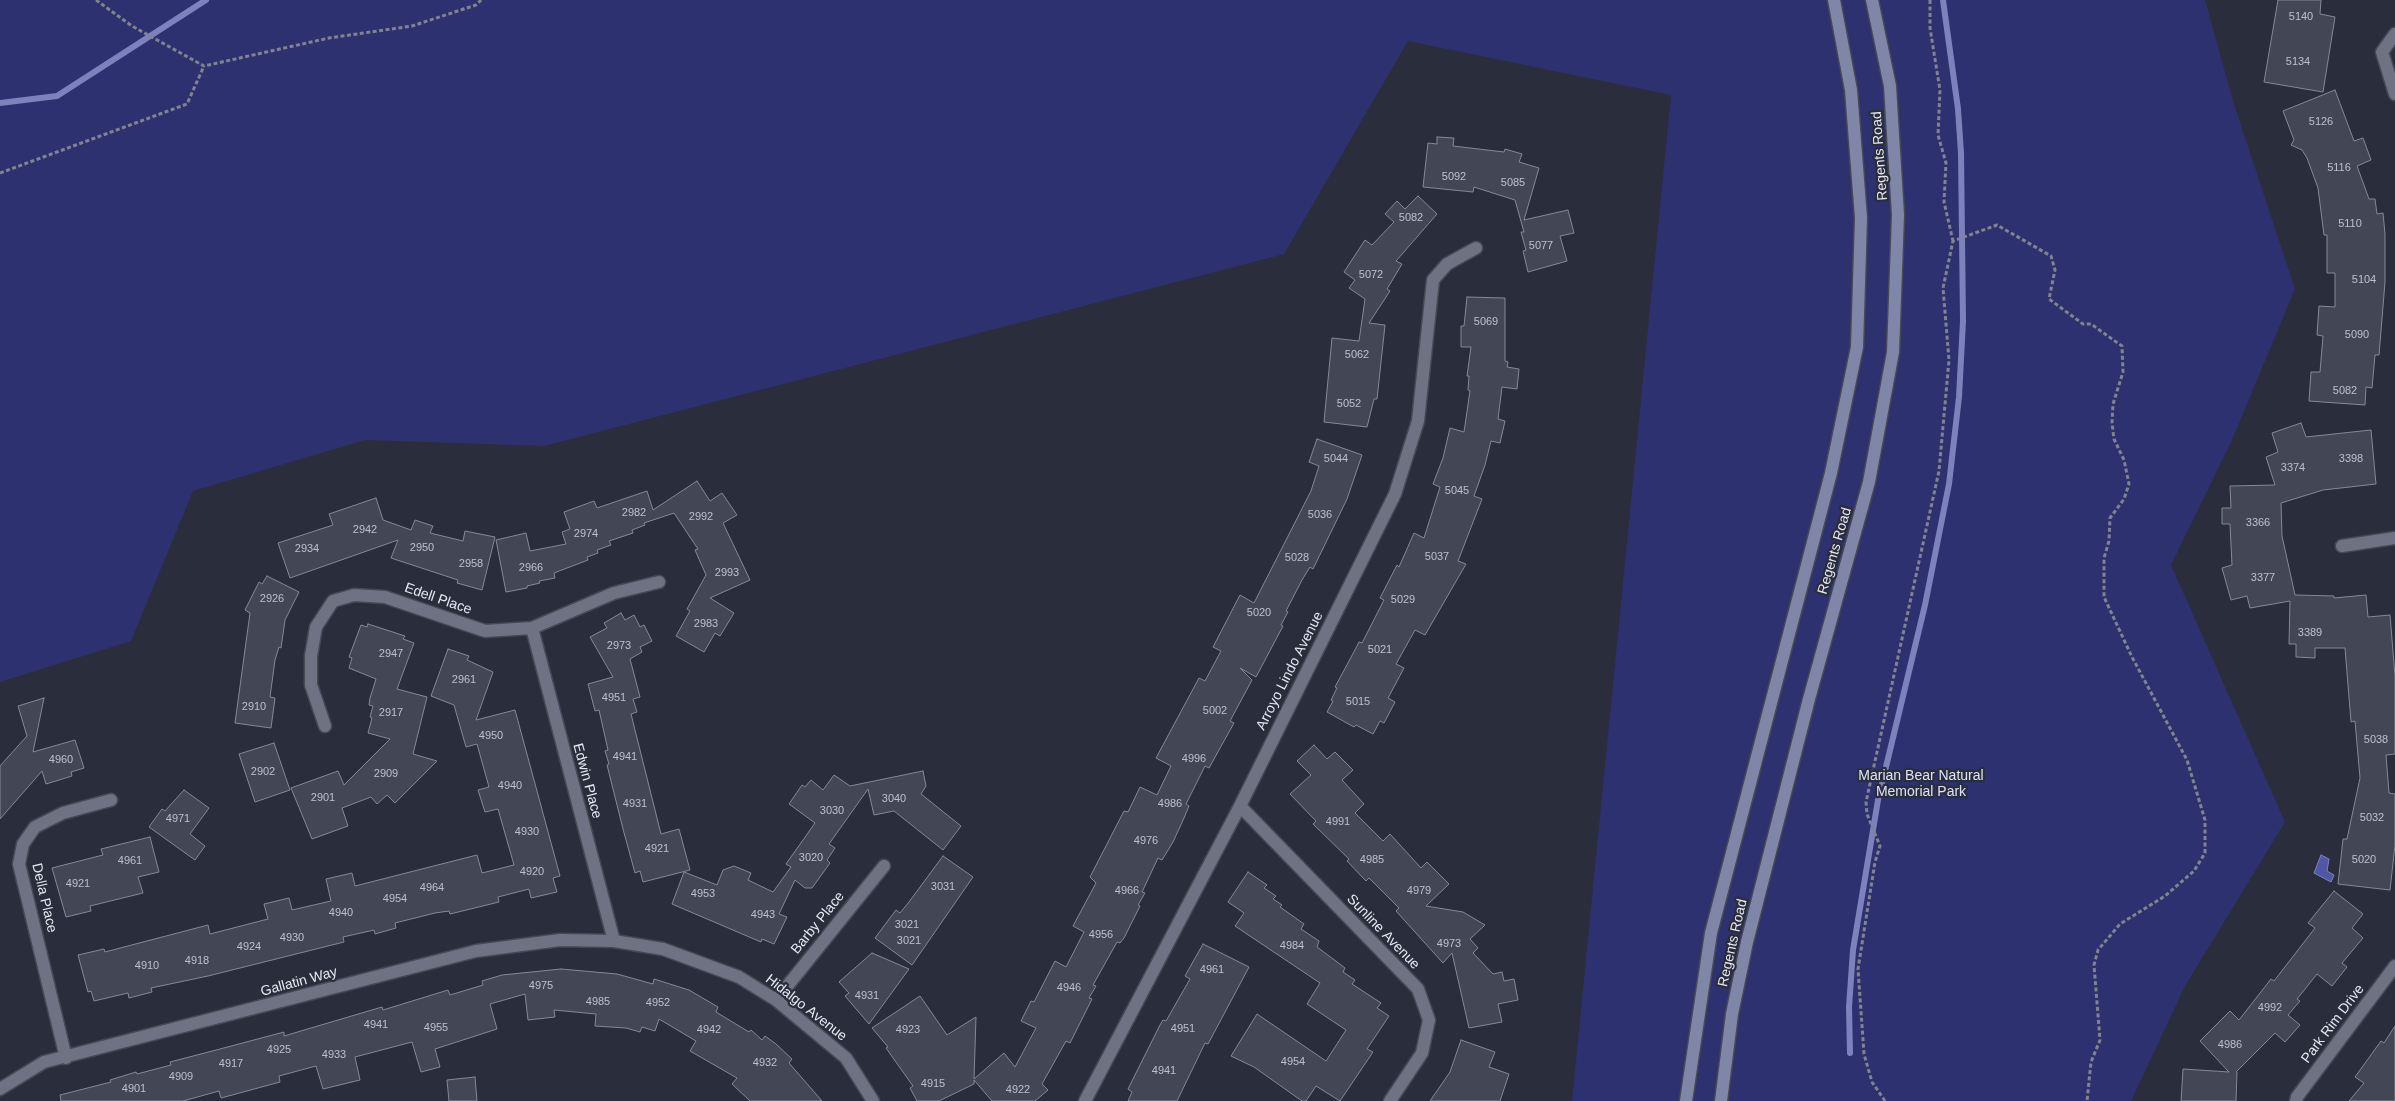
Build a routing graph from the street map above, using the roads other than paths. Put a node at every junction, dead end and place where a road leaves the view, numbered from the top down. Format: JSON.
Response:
{"nodes":[{"id":1,"x":1834,"y":0,"type":"edge"},
{"id":2,"x":1872,"y":0,"type":"edge"},
{"id":3,"x":2395,"y":34,"type":"edge"},
{"id":4,"x":2395,"y":94,"type":"edge"},
{"id":5,"x":1476,"y":248,"type":"dead end"},
{"id":6,"x":2395,"y":538,"type":"edge"},
{"id":7,"x":2342,"y":546,"type":"dead end"},
{"id":8,"x":658,"y":582,"type":"dead end"},
{"id":9,"x":532,"y":628,"type":"junction"},
{"id":10,"x":325,"y":726,"type":"dead end"},
{"id":11,"x":111,"y":800,"type":"dead end"},
{"id":12,"x":1240,"y":806,"type":"junction"},
{"id":13,"x":884,"y":866,"type":"dead end"},
{"id":14,"x":614,"y":941,"type":"junction"},
{"id":15,"x":2395,"y":966,"type":"edge"},
{"id":16,"x":776,"y":1000,"type":"junction"},
{"id":17,"x":66,"y":1058,"type":"junction"},
{"id":18,"x":0,"y":1089,"type":"edge"},
{"id":19,"x":873,"y":1101,"type":"edge"},
{"id":20,"x":1084,"y":1101,"type":"edge"},
{"id":21,"x":1390,"y":1101,"type":"edge"},
{"id":22,"x":1686,"y":1101,"type":"edge"},
{"id":23,"x":1721,"y":1101,"type":"edge"},
{"id":24,"x":2296,"y":1101,"type":"edge"}],
"edges":[{"from":1,"to":22,"type":"main road","name":"Regents Road"},
{"from":2,"to":23,"type":"main road","name":"Regents Road"},
{"from":3,"to":4,"type":"street"},
{"from":5,"to":12,"type":"street","name":"Arroyo Lindo Avenue"},
{"from":6,"to":7,"type":"street"},
{"from":8,"to":9,"type":"street","name":"Edell Place"},
{"from":9,"to":10,"type":"street","name":"Edell Place"},
{"from":9,"to":14,"type":"street","name":"Edwin Place"},
{"from":11,"to":17,"type":"street","name":"Della Place"},
{"from":12,"to":20,"type":"street","name":"Arroyo Lindo Avenue"},
{"from":12,"to":21,"type":"street","name":"Sunline Avenue"},
{"from":13,"to":16,"type":"street","name":"Barby Place"},
{"from":14,"to":16,"type":"street","name":"Hidalgo Avenue"},
{"from":14,"to":17,"type":"street","name":"Gallatin Way"},
{"from":15,"to":24,"type":"street","name":"Park Rim Drive"},
{"from":16,"to":19,"type":"street","name":"Hidalgo Avenue"},
{"from":17,"to":18,"type":"street","name":"Gallatin Way"}]}
